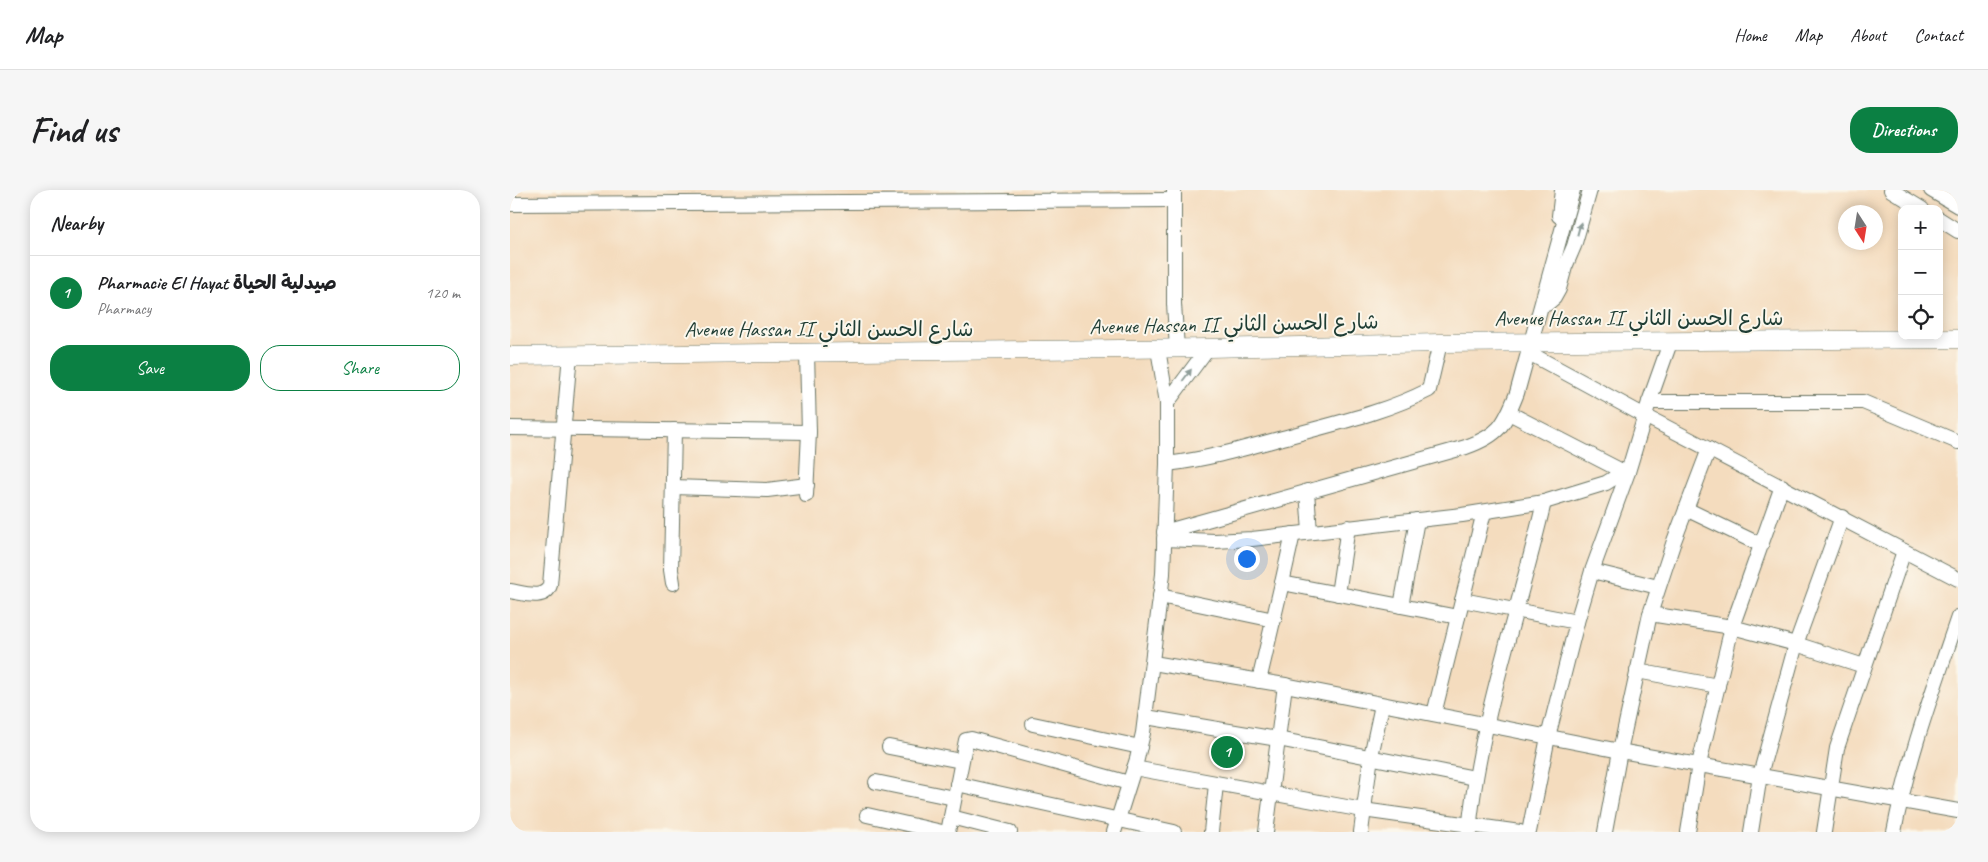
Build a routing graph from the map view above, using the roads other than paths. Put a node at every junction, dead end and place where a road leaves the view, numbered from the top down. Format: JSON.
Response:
{"nodes":[{"id":1,"x":1562,"y":190,"type":"edge"},
{"id":2,"x":1573,"y":190,"type":"edge"},
{"id":3,"x":1578,"y":190,"type":"edge"},
{"id":4,"x":1590,"y":190,"type":"edge"},
{"id":5,"x":1892,"y":190,"type":"edge"},
{"id":6,"x":1930,"y":190,"type":"edge"},
{"id":7,"x":1174,"y":195,"type":"edge"},
{"id":8,"x":803,"y":196,"type":"edge"},
{"id":9,"x":510,"y":204,"type":"edge"},
{"id":10,"x":1916,"y":205,"type":"edge"},
{"id":11,"x":1924,"y":205,"type":"edge"},
{"id":12,"x":1958,"y":206,"type":"edge"},
{"id":13,"x":1943,"y":221,"type":"edge"},
{"id":14,"x":1958,"y":230,"type":"edge"},
{"id":15,"x":1547,"y":304,"type":"junction"},
{"id":16,"x":1535,"y":324,"type":"junction"},
{"id":17,"x":1958,"y":339,"type":"edge"},
{"id":18,"x":1671,"y":340,"type":"junction"},
{"id":19,"x":1440,"y":343,"type":"junction"},
{"id":20,"x":1177,"y":348,"type":"junction"},
{"id":21,"x":1208,"y":348,"type":"junction"},
{"id":22,"x":1531,"y":348,"type":"junction"},
{"id":23,"x":1158,"y":349,"type":"junction"},
{"id":24,"x":807,"y":353,"type":"junction"},
{"id":25,"x":570,"y":354,"type":"junction"},
{"id":26,"x":510,"y":356,"type":"edge"},
{"id":27,"x":1649,"y":402,"type":"junction"},
{"id":28,"x":1167,"y":403,"type":"junction"},
{"id":29,"x":1509,"y":413,"type":"junction"},
{"id":30,"x":1644,"y":416,"type":"junction"},
{"id":31,"x":510,"y":428,"type":"edge"},
{"id":32,"x":564,"y":428,"type":"junction"},
{"id":33,"x":674,"y":430,"type":"junction"},
{"id":34,"x":808,"y":432,"type":"junction"},
{"id":35,"x":1958,"y":442,"type":"edge"},
{"id":36,"x":1709,"y":449,"type":"junction"},
{"id":37,"x":1167,"y":464,"type":"junction"},
{"id":38,"x":1624,"y":471,"type":"junction"},
{"id":39,"x":673,"y":486,"type":"junction"},
{"id":40,"x":1782,"y":486,"type":"junction"},
{"id":41,"x":1307,"y":491,"type":"junction"},
{"id":42,"x":1544,"y":502,"type":"junction"},
{"id":43,"x":1686,"y":509,"type":"junction"},
{"id":44,"x":1484,"y":512,"type":"junction"},
{"id":45,"x":1842,"y":517,"type":"junction"},
{"id":46,"x":1417,"y":520,"type":"junction"},
{"id":47,"x":1348,"y":527,"type":"junction"},
{"id":48,"x":1310,"y":532,"type":"junction"},
{"id":49,"x":1293,"y":534,"type":"junction"},
{"id":50,"x":1164,"y":536,"type":"junction"},
{"id":51,"x":1761,"y":545,"type":"junction"},
{"id":52,"x":1904,"y":551,"type":"junction"},
{"id":53,"x":1592,"y":572,"type":"junction"},
{"id":54,"x":1958,"y":579,"type":"edge"},
{"id":55,"x":673,"y":582,"type":"dead end"},
{"id":56,"x":1282,"y":583,"type":"junction"},
{"id":57,"x":1658,"y":588,"type":"junction"},
{"id":58,"x":510,"y":591,"type":"edge"},
{"id":59,"x":1338,"y":594,"type":"junction"},
{"id":60,"x":1160,"y":596,"type":"junction"},
{"id":61,"x":1462,"y":600,"type":"junction"},
{"id":62,"x":1401,"y":606,"type":"junction"},
{"id":63,"x":1517,"y":610,"type":"junction"},
{"id":64,"x":1650,"y":614,"type":"junction"},
{"id":65,"x":1458,"y":617,"type":"junction"},
{"id":66,"x":1958,"y":617,"type":"edge"},
{"id":67,"x":1274,"y":620,"type":"junction"},
{"id":68,"x":1577,"y":622,"type":"junction"},
{"id":69,"x":1732,"y":627,"type":"junction"},
{"id":70,"x":1796,"y":644,"type":"junction"},
{"id":71,"x":1153,"y":662,"type":"junction"},
{"id":72,"x":1864,"y":666,"type":"junction"},
{"id":73,"x":1637,"y":670,"type":"junction"},
{"id":74,"x":1259,"y":681,"type":"junction"},
{"id":75,"x":1285,"y":685,"type":"junction"},
{"id":76,"x":1718,"y":686,"type":"junction"},
{"id":77,"x":1382,"y":705,"type":"junction"},
{"id":78,"x":1434,"y":714,"type":"junction"},
{"id":79,"x":1146,"y":717,"type":"junction"},
{"id":80,"x":1033,"y":724,"type":"dead end"},
{"id":81,"x":1487,"y":724,"type":"junction"},
{"id":82,"x":1548,"y":737,"type":"junction"},
{"id":83,"x":1278,"y":739,"type":"junction"},
{"id":84,"x":889,"y":747,"type":"dead end"},
{"id":85,"x":1140,"y":747,"type":"junction"},
{"id":86,"x":1620,"y":750,"type":"junction"},
{"id":87,"x":1371,"y":756,"type":"junction"},
{"id":88,"x":961,"y":761,"type":"junction"},
{"id":89,"x":1699,"y":764,"type":"junction"},
{"id":90,"x":1134,"y":768,"type":"junction"},
{"id":91,"x":1760,"y":774,"type":"junction"},
{"id":92,"x":1475,"y":778,"type":"junction"},
{"id":93,"x":876,"y":782,"type":"dead end"},
{"id":94,"x":1129,"y":783,"type":"junction"},
{"id":95,"x":957,"y":784,"type":"junction"},
{"id":96,"x":1216,"y":784,"type":"junction"},
{"id":97,"x":1831,"y":788,"type":"junction"},
{"id":98,"x":1271,"y":792,"type":"junction"},
{"id":99,"x":954,"y":798,"type":"junction"},
{"id":100,"x":1900,"y":800,"type":"junction"},
{"id":101,"x":1363,"y":810,"type":"junction"},
{"id":102,"x":1958,"y":811,"type":"edge"},
{"id":103,"x":867,"y":815,"type":"dead end"},
{"id":104,"x":950,"y":817,"type":"junction"},
{"id":105,"x":1116,"y":826,"type":"edge"},
{"id":106,"x":1469,"y":829,"type":"edge"},
{"id":107,"x":942,"y":832,"type":"edge"},
{"id":108,"x":948,"y":832,"type":"edge"},
{"id":109,"x":1010,"y":832,"type":"edge"},
{"id":110,"x":1174,"y":832,"type":"edge"},
{"id":111,"x":1211,"y":832,"type":"edge"},
{"id":112,"x":1266,"y":832,"type":"edge"},
{"id":113,"x":1361,"y":832,"type":"edge"},
{"id":114,"x":1520,"y":832,"type":"edge"},
{"id":115,"x":1529,"y":832,"type":"edge"},
{"id":116,"x":1605,"y":832,"type":"edge"},
{"id":117,"x":1688,"y":832,"type":"edge"},
{"id":118,"x":1751,"y":832,"type":"edge"},
{"id":119,"x":1824,"y":832,"type":"edge"},
{"id":120,"x":1894,"y":832,"type":"edge"}],
"edges":[{"from":1,"to":16,"type":"street"},
{"from":2,"to":16,"type":"street"},
{"from":3,"to":15,"type":"street"},
{"from":15,"to":4,"type":"street","one_way":true},
{"from":5,"to":10,"type":"street"},
{"from":6,"to":11,"type":"street"},
{"from":6,"to":12,"type":"street"},
{"from":7,"to":8,"type":"street"},
{"from":7,"to":20,"type":"street"},
{"from":8,"to":9,"type":"street"},
{"from":13,"to":14,"type":"street"},
{"from":15,"to":22,"type":"street"},
{"from":16,"to":22,"type":"street"},
{"from":17,"to":18,"type":"main road","name":"Avenue Hassan II شارع الحسن الثاني"},
{"from":18,"to":22,"type":"main road","name":"Avenue Hassan II شارع الحسن الثاني"},
{"from":18,"to":27,"type":"street"},
{"from":19,"to":21,"type":"main road","name":"Avenue Hassan II شارع الحسن الثاني"},
{"from":19,"to":22,"type":"main road","name":"Avenue Hassan II شارع الحسن الثاني"},
{"from":19,"to":37,"type":"street"},
{"from":20,"to":21,"type":"main road","name":"Avenue Hassan II شارع الحسن الثاني"},
{"from":20,"to":23,"type":"main road","name":"Avenue Hassan II شارع الحسن الثاني"},
{"from":28,"to":21,"type":"street","one_way":true},
{"from":22,"to":29,"type":"street"},
{"from":22,"to":30,"type":"street"},
{"from":23,"to":24,"type":"main road","name":"Avenue Hassan II شارع الحسن الثاني"},
{"from":23,"to":28,"type":"street"},
{"from":24,"to":25,"type":"main road","name":"Avenue Hassan II شارع الحسن الثاني"},
{"from":24,"to":34,"type":"street"},
{"from":25,"to":26,"type":"main road","name":"Avenue Hassan II شارع الحسن الثاني"},
{"from":25,"to":32,"type":"street"},
{"from":27,"to":30,"type":"street"},
{"from":27,"to":35,"type":"street"},
{"from":28,"to":37,"type":"street"},
{"from":29,"to":38,"type":"street"},
{"from":29,"to":41,"type":"street"},
{"from":30,"to":36,"type":"street"},
{"from":30,"to":38,"type":"street"},
{"from":31,"to":32,"type":"street"},
{"from":32,"to":33,"type":"street"},
{"from":32,"to":58,"type":"street"},
{"from":33,"to":34,"type":"street"},
{"from":33,"to":39,"type":"street"},
{"from":34,"to":39,"type":"street"},
{"from":36,"to":40,"type":"street"},
{"from":36,"to":43,"type":"street"},
{"from":37,"to":50,"type":"street"},
{"from":38,"to":42,"type":"street"},
{"from":38,"to":53,"type":"street"},
{"from":39,"to":55,"type":"street"},
{"from":40,"to":45,"type":"street"},
{"from":40,"to":51,"type":"street"},
{"from":41,"to":48,"type":"street"},
{"from":41,"to":50,"type":"street"},
{"from":42,"to":44,"type":"street"},
{"from":42,"to":63,"type":"street"},
{"from":43,"to":51,"type":"street"},
{"from":43,"to":57,"type":"street"},
{"from":44,"to":46,"type":"street"},
{"from":44,"to":61,"type":"street"},
{"from":45,"to":52,"type":"street"},
{"from":45,"to":70,"type":"street"},
{"from":46,"to":47,"type":"street"},
{"from":46,"to":62,"type":"street"},
{"from":47,"to":48,"type":"street"},
{"from":47,"to":59,"type":"street"},
{"from":48,"to":49,"type":"street"},
{"from":49,"to":50,"type":"street"},
{"from":49,"to":56,"type":"street"},
{"from":50,"to":60,"type":"street"},
{"from":51,"to":69,"type":"street"},
{"from":52,"to":54,"type":"street"},
{"from":52,"to":72,"type":"street"},
{"from":53,"to":57,"type":"street"},
{"from":53,"to":68,"type":"street"},
{"from":56,"to":59,"type":"street"},
{"from":56,"to":67,"type":"street"},
{"from":57,"to":64,"type":"street"},
{"from":59,"to":62,"type":"street"},
{"from":60,"to":67,"type":"street"},
{"from":60,"to":71,"type":"street"},
{"from":61,"to":63,"type":"street"},
{"from":61,"to":65,"type":"street"},
{"from":62,"to":65,"type":"street"},
{"from":63,"to":68,"type":"street"},
{"from":63,"to":81,"type":"street"},
{"from":64,"to":69,"type":"street"},
{"from":64,"to":73,"type":"street"},
{"from":65,"to":78,"type":"street"},
{"from":66,"to":100,"type":"street"},
{"from":67,"to":74,"type":"street"},
{"from":68,"to":82,"type":"street"},
{"from":69,"to":70,"type":"street"},
{"from":69,"to":76,"type":"street"},
{"from":70,"to":72,"type":"street"},
{"from":70,"to":91,"type":"street"},
{"from":71,"to":74,"type":"street"},
{"from":71,"to":79,"type":"street"},
{"from":72,"to":97,"type":"street"},
{"from":73,"to":76,"type":"street"},
{"from":73,"to":86,"type":"street"},
{"from":74,"to":75,"type":"street"},
{"from":75,"to":77,"type":"street"},
{"from":75,"to":83,"type":"street"},
{"from":76,"to":89,"type":"street"},
{"from":77,"to":78,"type":"street"},
{"from":77,"to":87,"type":"street"},
{"from":78,"to":81,"type":"street"},
{"from":79,"to":83,"type":"street"},
{"from":79,"to":85,"type":"street"},
{"from":80,"to":85,"type":"street"},
{"from":81,"to":82,"type":"street"},
{"from":81,"to":92,"type":"street"},
{"from":82,"to":86,"type":"street"},
{"from":82,"to":115,"type":"street"},
{"from":83,"to":87,"type":"street"},
{"from":83,"to":98,"type":"street"},
{"from":84,"to":88,"type":"street"},
{"from":85,"to":90,"type":"street"},
{"from":86,"to":89,"type":"street"},
{"from":86,"to":116,"type":"street"},
{"from":87,"to":92,"type":"street"},
{"from":87,"to":101,"type":"street"},
{"from":88,"to":94,"type":"street"},
{"from":88,"to":95,"type":"street"},
{"from":89,"to":91,"type":"street"},
{"from":89,"to":117,"type":"street"},
{"from":90,"to":94,"type":"street"},
{"from":90,"to":96,"type":"street"},
{"from":91,"to":97,"type":"street"},
{"from":91,"to":118,"type":"street"},
{"from":92,"to":106,"type":"street"},
{"from":93,"to":99,"type":"street"},
{"from":94,"to":105,"type":"street"},
{"from":95,"to":99,"type":"street"},
{"from":95,"to":105,"type":"street"},
{"from":96,"to":98,"type":"street"},
{"from":96,"to":111,"type":"street"},
{"from":97,"to":100,"type":"street"},
{"from":97,"to":119,"type":"street"},
{"from":98,"to":101,"type":"street"},
{"from":98,"to":112,"type":"street"},
{"from":99,"to":104,"type":"street"},
{"from":100,"to":102,"type":"street"},
{"from":100,"to":120,"type":"street"},
{"from":101,"to":106,"type":"street"},
{"from":101,"to":113,"type":"street"},
{"from":103,"to":107,"type":"street"},
{"from":104,"to":108,"type":"street"},
{"from":104,"to":109,"type":"street"},
{"from":105,"to":110,"type":"street"},
{"from":106,"to":114,"type":"street"}]}
